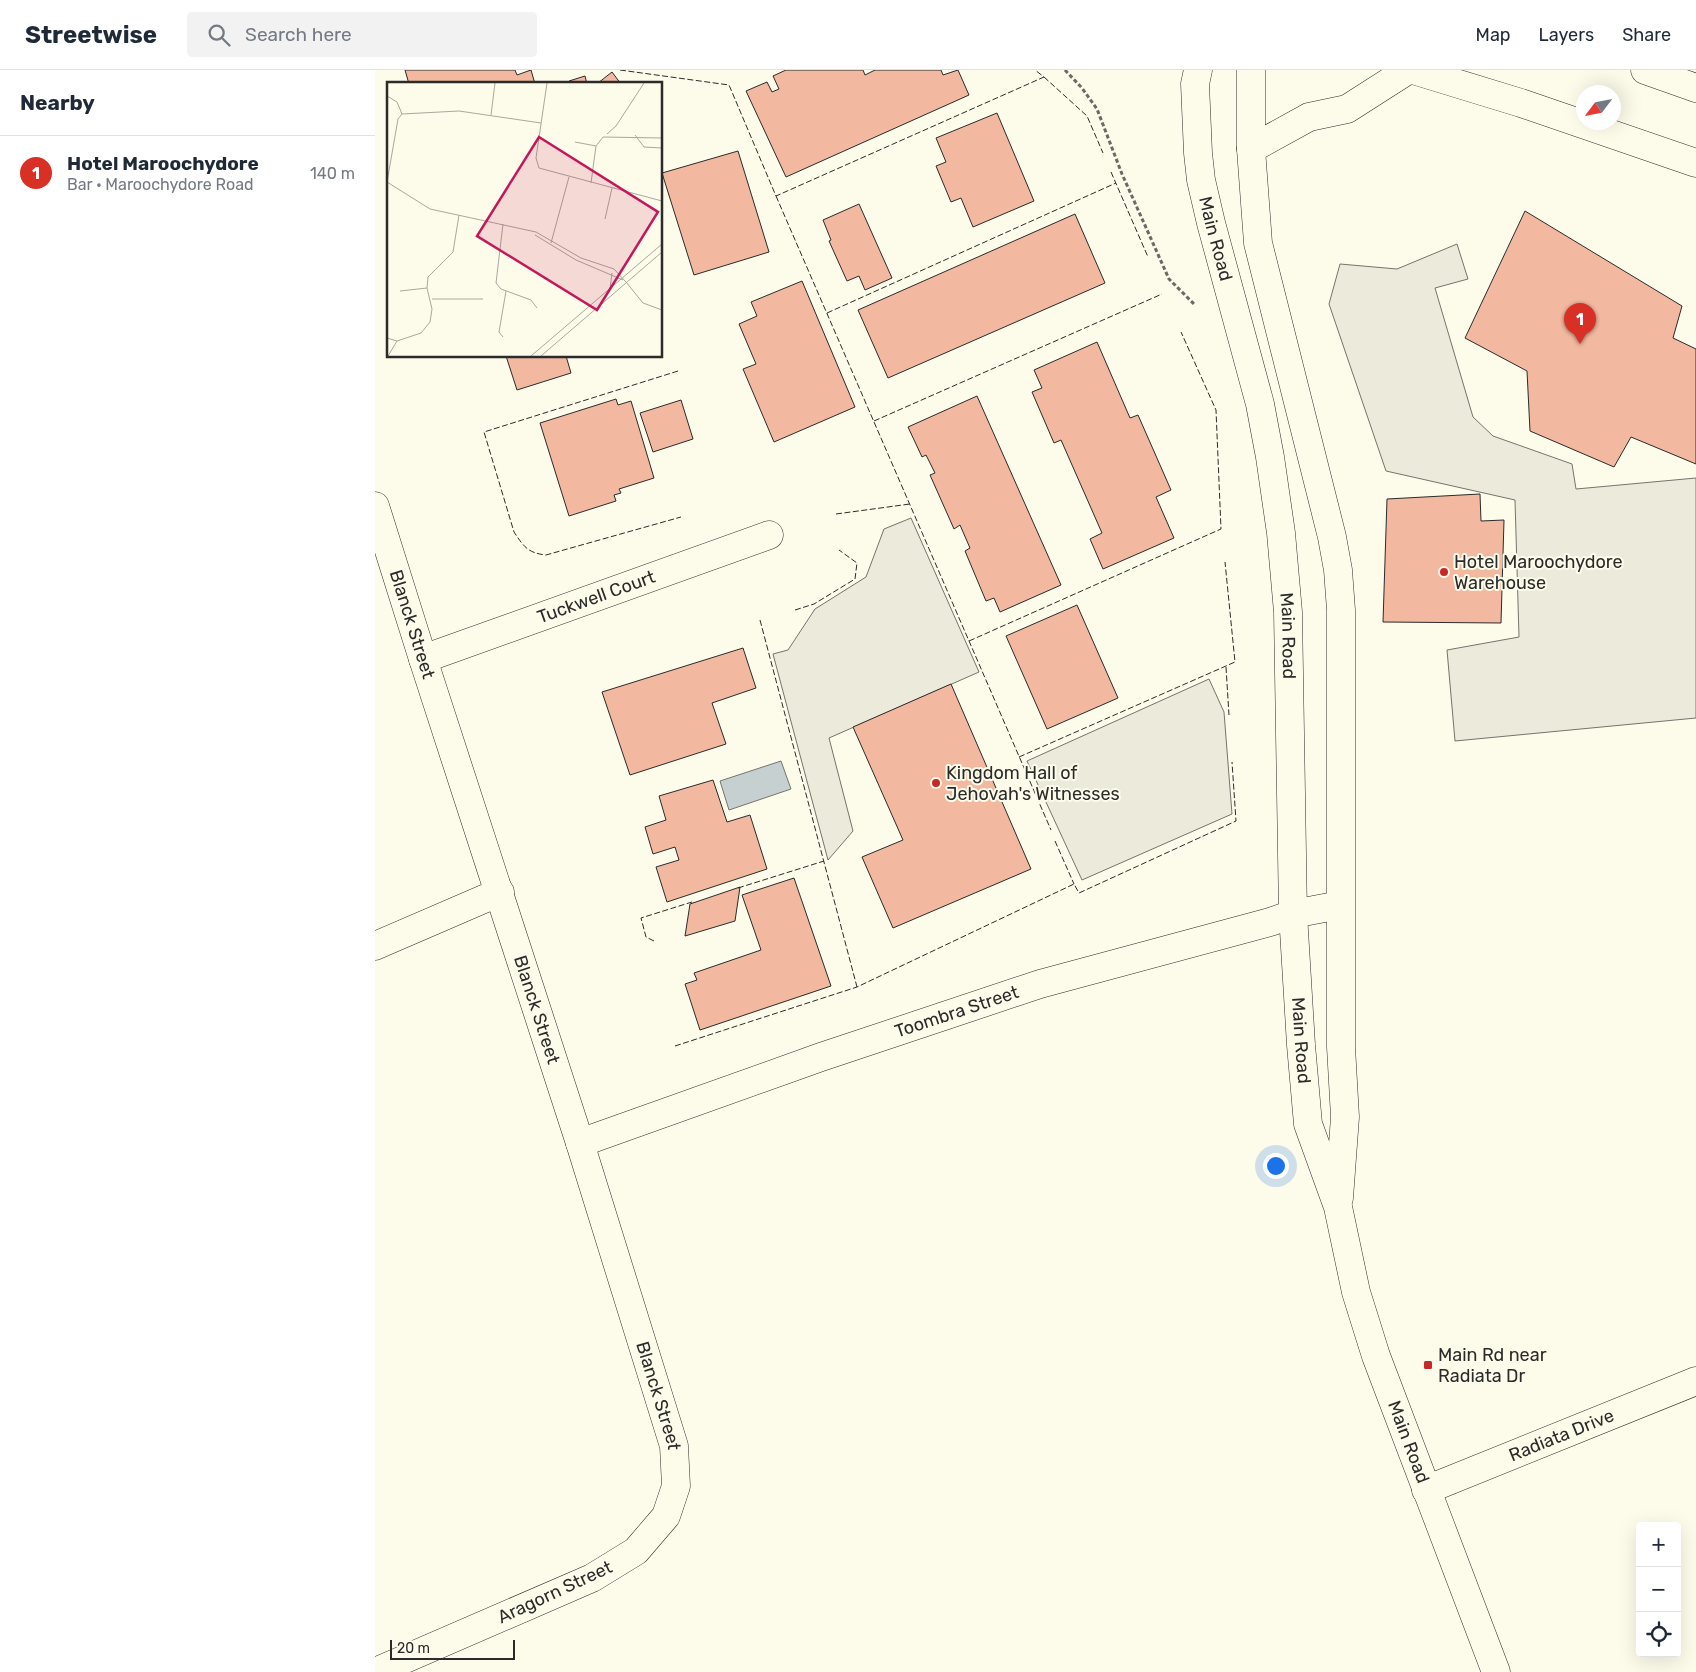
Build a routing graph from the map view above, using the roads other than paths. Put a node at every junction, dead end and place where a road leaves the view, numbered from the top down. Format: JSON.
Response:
{"nodes":[{"id":1,"x":1198,"y":70,"type":"edge"},
{"id":2,"x":1251,"y":70,"type":"edge"},
{"id":3,"x":1408,"y":70,"type":"edge"},
{"id":4,"x":1413,"y":70,"type":"edge"},
{"id":5,"x":1645,"y":70,"type":"edge"},
{"id":6,"x":1696,"y":88,"type":"edge"},
{"id":7,"x":1251,"y":149,"type":"junction"},
{"id":8,"x":1696,"y":163,"type":"edge"},
{"id":9,"x":375,"y":506,"type":"edge"},
{"id":10,"x":769,"y":535,"type":"dead end"},
{"id":11,"x":423,"y":659,"type":"junction"},
{"id":12,"x":499,"y":892,"type":"junction"},
{"id":13,"x":1340,"y":905,"type":"junction"},
{"id":14,"x":1293,"y":914,"type":"junction"},
{"id":15,"x":375,"y":946,"type":"edge"},
{"id":16,"x":581,"y":1143,"type":"junction"},
{"id":17,"x":1338,"y":1207,"type":"junction"},
{"id":18,"x":1696,"y":1381,"type":"edge"},
{"id":19,"x":1426,"y":1490,"type":"junction"},
{"id":20,"x":666,"y":1516,"type":"joint"},
{"id":21,"x":375,"y":1672,"type":"edge"},
{"id":22,"x":1496,"y":1672,"type":"edge"}],
"edges":[{"from":1,"to":14,"type":"main road","name":"Main Road"},
{"from":2,"to":7,"type":"main road","name":"Main Road"},
{"from":3,"to":7,"type":"main road"},
{"from":4,"to":8,"type":"main road"},
{"from":5,"to":6,"type":"main road"},
{"from":7,"to":13,"type":"main road","name":"Main Road"},
{"from":9,"to":11,"type":"main road","name":"Blanck Street"},
{"from":10,"to":11,"type":"main road","name":"Tuckwell Court"},
{"from":11,"to":12,"type":"main road","name":"Blanck Street"},
{"from":12,"to":15,"type":"main road"},
{"from":12,"to":16,"type":"main road","name":"Blanck Street"},
{"from":13,"to":14,"type":"main road","name":"Toombra Street"},
{"from":13,"to":17,"type":"main road","name":"Main Road"},
{"from":14,"to":16,"type":"main road","name":"Toombra Street"},
{"from":14,"to":17,"type":"main road","name":"Main Road"},
{"from":16,"to":20,"type":"main road","name":"Blanck Street"},
{"from":17,"to":19,"type":"main road","name":"Main Road"},
{"from":18,"to":19,"type":"main road","name":"Radiata Drive"},
{"from":19,"to":22,"type":"main road","name":"Main Road"},
{"from":20,"to":21,"type":"main road","name":"Aragorn Street"}]}
